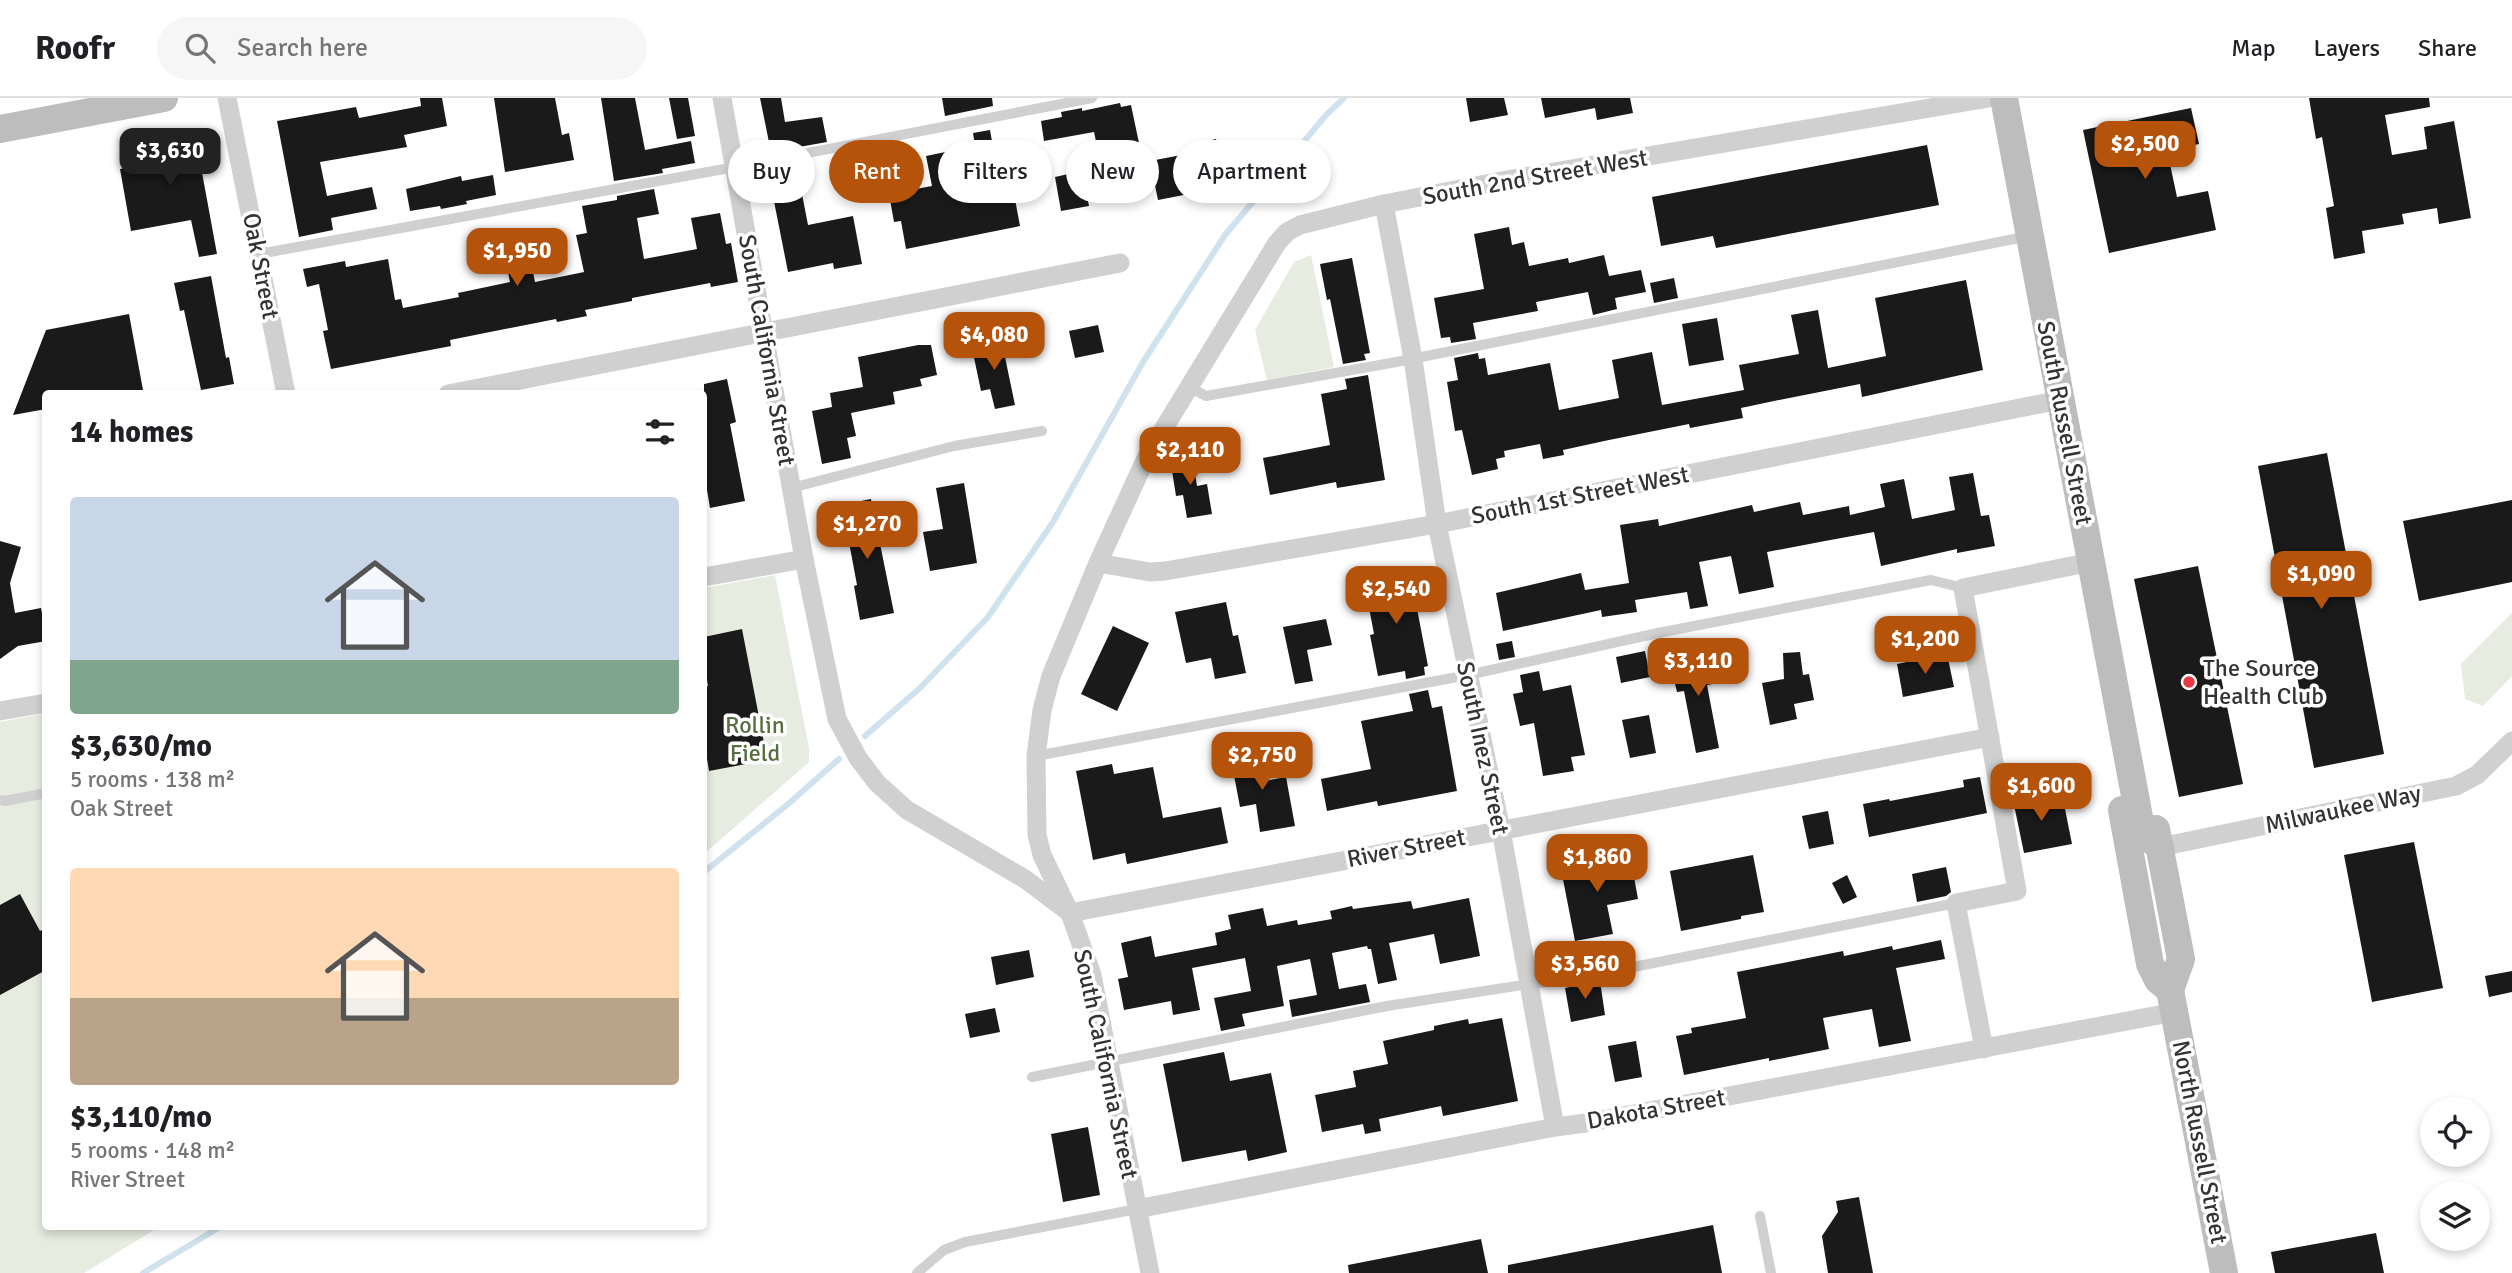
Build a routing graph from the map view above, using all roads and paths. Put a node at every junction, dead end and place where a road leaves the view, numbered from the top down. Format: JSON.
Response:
{"nodes":[{"id":1,"x":164,"y":98,"type":"edge"},
{"id":2,"x":228,"y":98,"type":"edge"},
{"id":3,"x":722,"y":98,"type":"edge"},
{"id":4,"x":1092,"y":98,"type":"edge"},
{"id":5,"x":1989,"y":98,"type":"edge"},
{"id":6,"x":2004,"y":98,"type":"edge"},
{"id":7,"x":0,"y":130,"type":"edge"},
{"id":8,"x":730,"y":140,"type":"edge"},
{"id":9,"x":815,"y":152,"type":"edge"},
{"id":10,"x":728,"y":168,"type":"edge"},
{"id":11,"x":741,"y":203,"type":"edge"},
{"id":12,"x":1384,"y":204,"type":"junction"},
{"id":13,"x":2029,"y":236,"type":"junction"},
{"id":14,"x":259,"y":254,"type":"junction"},
{"id":15,"x":1121,"y":263,"type":"dead end"},
{"id":16,"x":763,"y":332,"type":"junction"},
{"id":17,"x":1413,"y":359,"type":"junction"},
{"id":18,"x":1189,"y":387,"type":"junction"},
{"id":19,"x":285,"y":390,"type":"edge"},
{"id":20,"x":468,"y":390,"type":"edge"},
{"id":21,"x":2060,"y":400,"type":"junction"},
{"id":22,"x":1042,"y":431,"type":"dead end"},
{"id":23,"x":792,"y":488,"type":"junction"},
{"id":24,"x":1437,"y":524,"type":"junction"},
{"id":25,"x":804,"y":559,"type":"junction"},
{"id":26,"x":2091,"y":562,"type":"junction"},
{"id":27,"x":1098,"y":563,"type":"junction"},
{"id":28,"x":707,"y":576,"type":"edge"},
{"id":29,"x":1963,"y":588,"type":"junction"},
{"id":30,"x":1468,"y":675,"type":"junction"},
{"id":31,"x":42,"y":704,"type":"edge"},
{"id":32,"x":0,"y":712,"type":"edge"},
{"id":33,"x":1990,"y":737,"type":"junction"},
{"id":34,"x":2512,"y":741,"type":"edge"},
{"id":35,"x":2126,"y":748,"type":"junction"},
{"id":36,"x":1036,"y":756,"type":"junction"},
{"id":37,"x":42,"y":794,"type":"edge"},
{"id":38,"x":0,"y":800,"type":"edge"},
{"id":39,"x":1501,"y":830,"type":"junction"},
{"id":40,"x":2160,"y":848,"type":"junction"},
{"id":41,"x":1956,"y":903,"type":"junction"},
{"id":42,"x":1070,"y":914,"type":"junction"},
{"id":43,"x":1529,"y":984,"type":"junction"},
{"id":44,"x":2173,"y":1001,"type":"junction"},
{"id":45,"x":1984,"y":1049,"type":"junction"},
{"id":46,"x":1109,"y":1061,"type":"junction"},
{"id":47,"x":1032,"y":1077,"type":"dead end"},
{"id":48,"x":1555,"y":1127,"type":"junction"},
{"id":49,"x":1137,"y":1209,"type":"junction"},
{"id":50,"x":1760,"y":1216,"type":"dead end"},
{"id":51,"x":917,"y":1273,"type":"edge"},
{"id":52,"x":1149,"y":1273,"type":"edge"},
{"id":53,"x":1771,"y":1273,"type":"edge"},
{"id":54,"x":2224,"y":1273,"type":"edge"}],
"edges":[{"from":1,"to":7,"type":"main road"},
{"from":2,"to":14,"type":"street","name":"Oak Street"},
{"from":3,"to":8,"type":"street","name":"South California Street"},
{"from":4,"to":9,"type":"lane"},
{"from":5,"to":12,"type":"street","name":"South 2nd Street West"},
{"from":6,"to":13,"type":"main road","name":"South Russell Street"},
{"from":10,"to":14,"type":"lane"},
{"from":11,"to":16,"type":"street","name":"South California Street"},
{"from":12,"to":17,"type":"street","name":"South Inez Street"},
{"from":12,"to":18,"type":"street","name":"South 2nd Street West"},
{"from":13,"to":17,"type":"lane"},
{"from":13,"to":21,"type":"main road","name":"South Russell Street"},
{"from":14,"to":19,"type":"street","name":"Oak Street"},
{"from":15,"to":16,"type":"street"},
{"from":16,"to":20,"type":"street"},
{"from":16,"to":23,"type":"street","name":"South California Street"},
{"from":17,"to":18,"type":"lane"},
{"from":17,"to":24,"type":"street","name":"South Inez Street"},
{"from":18,"to":27,"type":"street","name":"South 2nd Street West"},
{"from":21,"to":24,"type":"street","name":"South 1st Street West"},
{"from":21,"to":26,"type":"main road","name":"South Russell Street"},
{"from":22,"to":23,"type":"lane"},
{"from":23,"to":25,"type":"street","name":"South California Street"},
{"from":24,"to":27,"type":"street","name":"South 1st Street West"},
{"from":24,"to":30,"type":"street","name":"South Inez Street"},
{"from":25,"to":28,"type":"street"},
{"from":25,"to":42,"type":"street","name":"South California Street"},
{"from":26,"to":29,"type":"street"},
{"from":26,"to":35,"type":"main road","name":"South Russell Street"},
{"from":27,"to":36,"type":"street","name":"South 2nd Street West"},
{"from":29,"to":30,"type":"lane"},
{"from":29,"to":33,"type":"street"},
{"from":30,"to":36,"type":"lane"},
{"from":30,"to":39,"type":"street","name":"South Inez Street"},
{"from":31,"to":32,"type":"street"},
{"from":33,"to":39,"type":"street","name":"River Street"},
{"from":33,"to":41,"type":"street"},
{"from":34,"to":40,"type":"street","name":"Milwaukee Way"},
{"from":35,"to":40,"type":"main road","name":"South Russell Street"},
{"from":35,"to":44,"type":"main road","name":"South Russell Street"},
{"from":36,"to":42,"type":"street","name":"South 2nd Street West"},
{"from":37,"to":38,"type":"lane"},
{"from":39,"to":42,"type":"street","name":"River Street"},
{"from":39,"to":43,"type":"street","name":"South Inez Street"},
{"from":40,"to":44,"type":"main road","name":"South Russell Street"},
{"from":41,"to":43,"type":"lane"},
{"from":41,"to":45,"type":"street"},
{"from":42,"to":46,"type":"street","name":"South California Street"},
{"from":43,"to":46,"type":"lane"},
{"from":43,"to":48,"type":"street","name":"South Inez Street"},
{"from":44,"to":45,"type":"street","name":"Dakota Street"},
{"from":44,"to":54,"type":"main road","name":"North Russell Street"},
{"from":45,"to":48,"type":"street","name":"Dakota Street"},
{"from":46,"to":47,"type":"lane"},
{"from":46,"to":49,"type":"street","name":"South California Street"},
{"from":48,"to":49,"type":"street","name":"Dakota Street"},
{"from":49,"to":51,"type":"lane"},
{"from":49,"to":52,"type":"street","name":"South California Street"},
{"from":50,"to":53,"type":"lane"}]}
